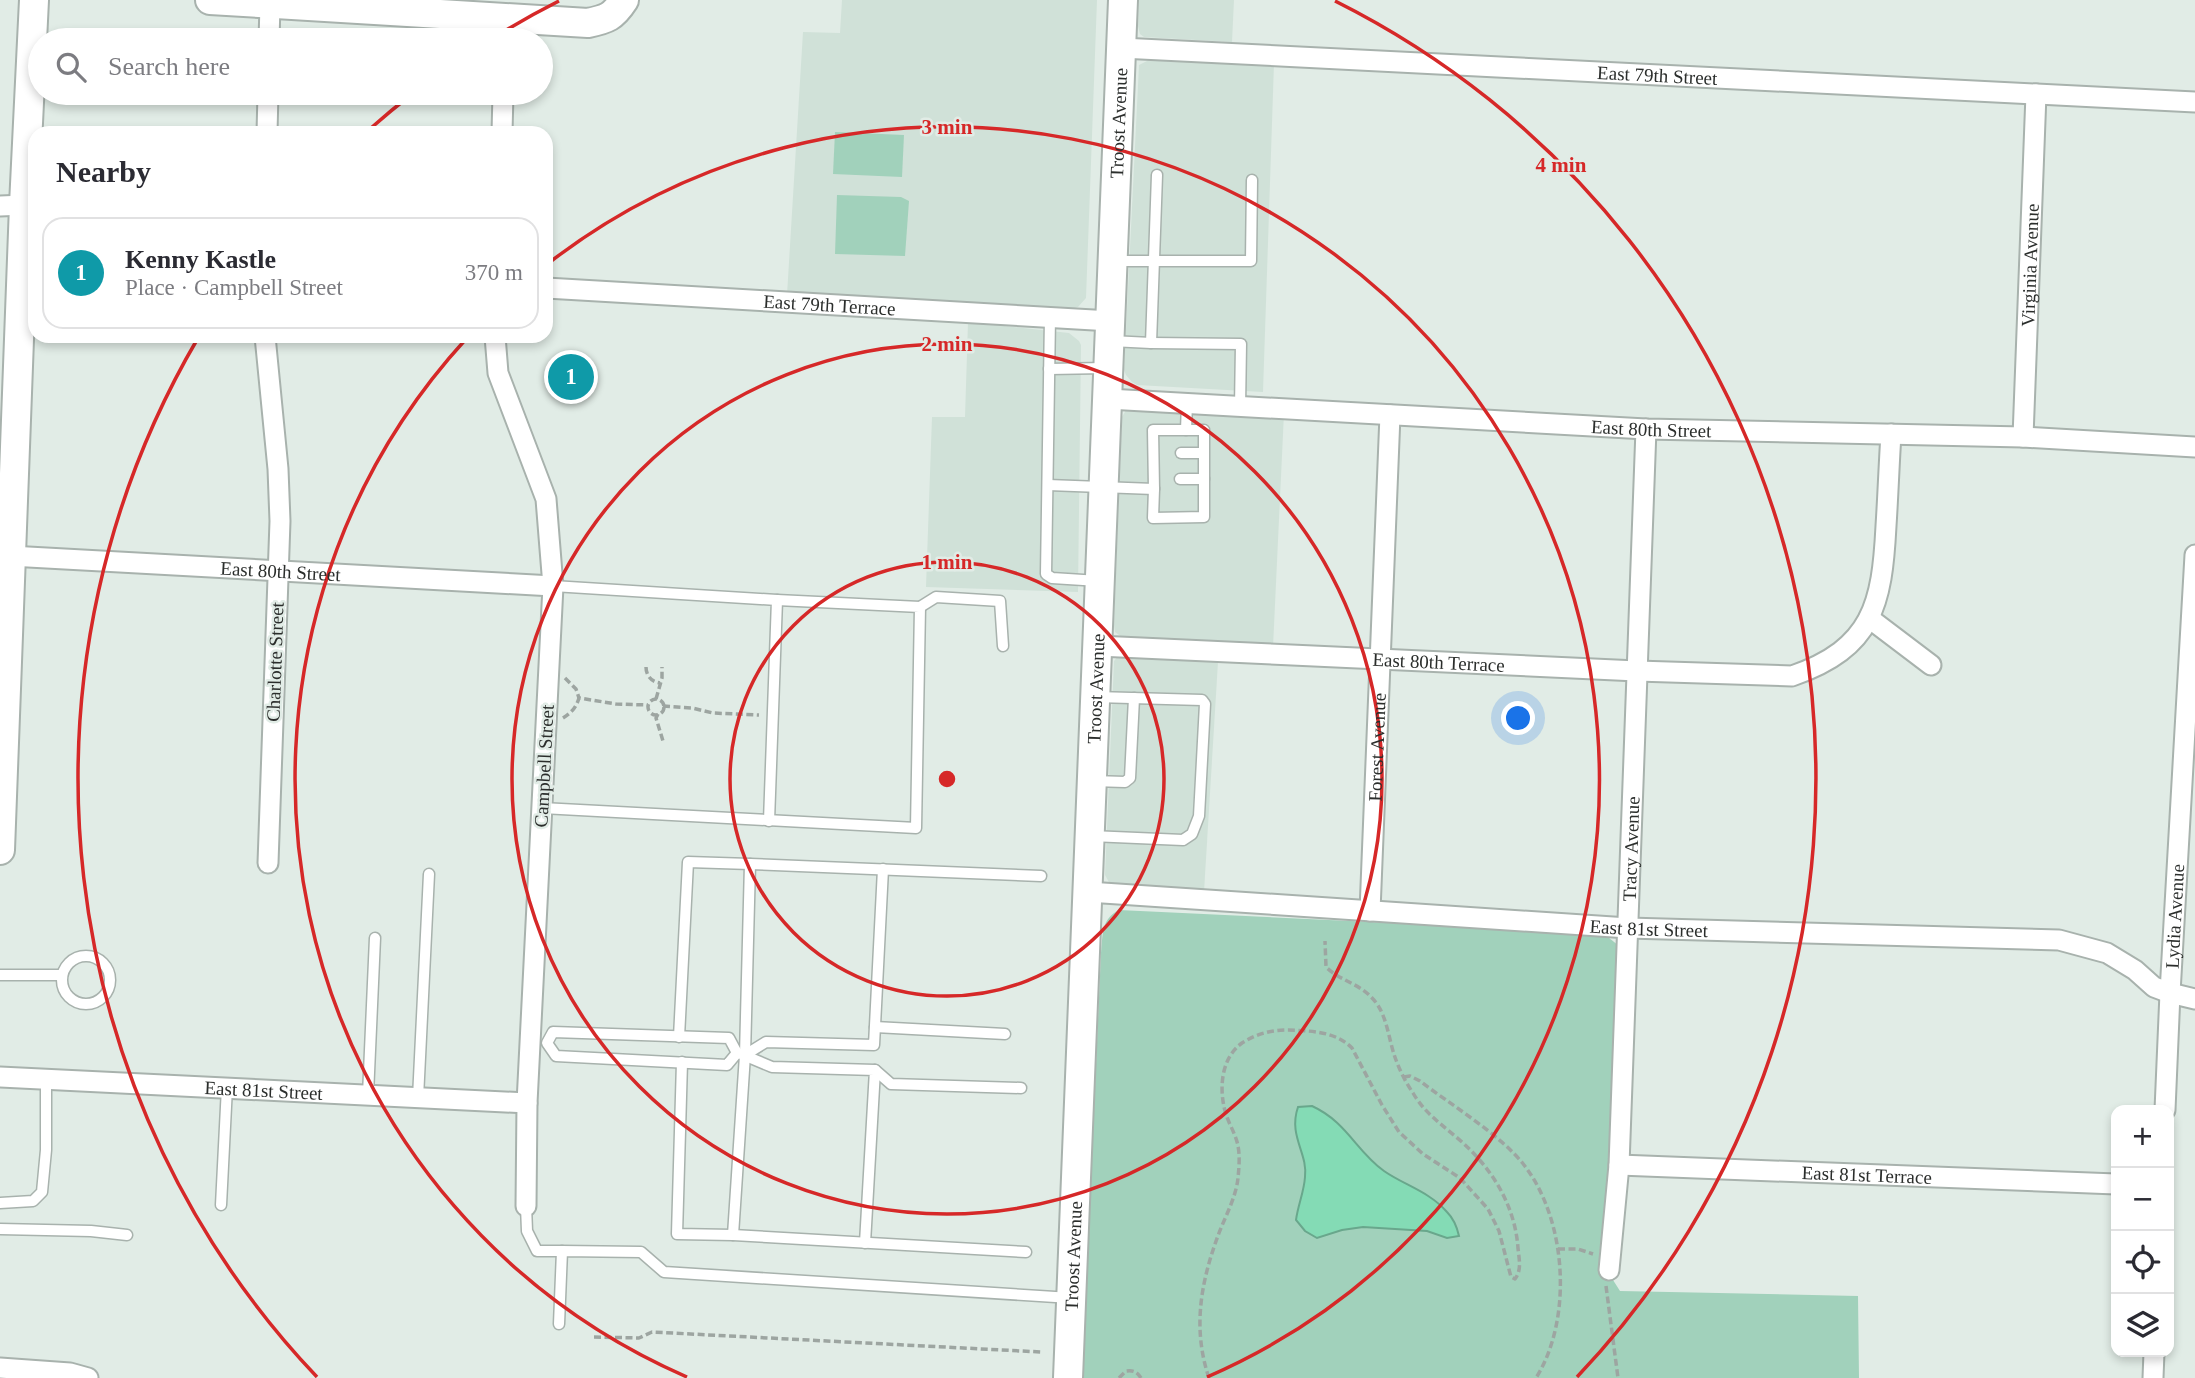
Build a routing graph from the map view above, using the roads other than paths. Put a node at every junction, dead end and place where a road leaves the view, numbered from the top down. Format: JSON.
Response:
{"nodes":[{"id":1,"x":34,"y":0,"type":"edge"},
{"id":2,"x":210,"y":0,"type":"edge"},
{"id":3,"x":624,"y":0,"type":"edge"},
{"id":4,"x":1123,"y":0,"type":"edge"},
{"id":5,"x":270,"y":5,"type":"junction"},
{"id":6,"x":32,"y":28,"type":"edge"},
{"id":7,"x":269,"y":28,"type":"edge"},
{"id":8,"x":505,"y":28,"type":"edge"},
{"id":9,"x":1121,"y":48,"type":"junction"},
{"id":10,"x":28,"y":88,"type":"edge"},
{"id":11,"x":2036,"y":94,"type":"junction"},
{"id":12,"x":2195,"y":102,"type":"edge"},
{"id":13,"x":268,"y":105,"type":"edge"},
{"id":14,"x":503,"y":105,"type":"edge"},
{"id":15,"x":267,"y":126,"type":"edge"},
{"id":16,"x":502,"y":126,"type":"edge"},
{"id":17,"x":1157,"y":175,"type":"dead end"},
{"id":18,"x":1252,"y":180,"type":"dead end"},
{"id":19,"x":20,"y":206,"type":"edge"},
{"id":20,"x":1113,"y":261,"type":"junction"},
{"id":21,"x":1154,"y":261,"type":"junction"},
{"id":22,"x":553,"y":288,"type":"edge"},
{"id":23,"x":1049,"y":317,"type":"junction"},
{"id":24,"x":266,"y":343,"type":"edge"},
{"id":25,"x":496,"y":343,"type":"edge"},
{"id":26,"x":1110,"y":343,"type":"junction"},
{"id":27,"x":1152,"y":343,"type":"junction"},
{"id":28,"x":1049,"y":369,"type":"junction"},
{"id":29,"x":1108,"y":399,"type":"junction"},
{"id":30,"x":1187,"y":403,"type":"junction"},
{"id":31,"x":1240,"y":407,"type":"junction"},
{"id":32,"x":1390,"y":415,"type":"junction"},
{"id":33,"x":1646,"y":429,"type":"junction"},
{"id":34,"x":1186,"y":430,"type":"junction"},
{"id":35,"x":1891,"y":434,"type":"junction"},
{"id":36,"x":2023,"y":437,"type":"junction"},
{"id":37,"x":2195,"y":447,"type":"edge"},
{"id":38,"x":1181,"y":453,"type":"dead end"},
{"id":39,"x":1203,"y":453,"type":"junction"},
{"id":40,"x":1180,"y":479,"type":"dead end"},
{"id":41,"x":1204,"y":479,"type":"junction"},
{"id":42,"x":1048,"y":485,"type":"junction"},
{"id":43,"x":1105,"y":488,"type":"junction"},
{"id":44,"x":1154,"y":489,"type":"junction"},
{"id":45,"x":2195,"y":555,"type":"edge"},
{"id":46,"x":10,"y":556,"type":"junction"},
{"id":47,"x":279,"y":570,"type":"junction"},
{"id":48,"x":1101,"y":581,"type":"junction"},
{"id":49,"x":553,"y":586,"type":"junction"},
{"id":50,"x":778,"y":600,"type":"junction"},
{"id":51,"x":920,"y":607,"type":"junction"},
{"id":52,"x":1869,"y":618,"type":"junction"},
{"id":53,"x":1003,"y":646,"type":"dead end"},
{"id":54,"x":1098,"y":646,"type":"junction"},
{"id":55,"x":1380,"y":659,"type":"junction"},
{"id":56,"x":1931,"y":665,"type":"dead end"},
{"id":57,"x":1637,"y":671,"type":"junction"},
{"id":58,"x":1096,"y":697,"type":"junction"},
{"id":59,"x":1134,"y":698,"type":"junction"},
{"id":60,"x":1092,"y":781,"type":"junction"},
{"id":61,"x":542,"y":808,"type":"junction"},
{"id":62,"x":769,"y":821,"type":"junction"},
{"id":63,"x":1090,"y":836,"type":"junction"},
{"id":64,"x":0,"y":850,"type":"edge"},
{"id":65,"x":268,"y":863,"type":"dead end"},
{"id":66,"x":750,"y":864,"type":"junction"},
{"id":67,"x":883,"y":869,"type":"junction"},
{"id":68,"x":429,"y":874,"type":"dead end"},
{"id":69,"x":1041,"y":876,"type":"dead end"},
{"id":70,"x":1088,"y":892,"type":"junction"},
{"id":71,"x":1370,"y":911,"type":"junction"},
{"id":72,"x":1628,"y":928,"type":"junction"},
{"id":73,"x":375,"y":939,"type":"dead end"},
{"id":74,"x":0,"y":975,"type":"edge"},
{"id":75,"x":62,"y":975,"type":"junction"},
{"id":76,"x":2169,"y":993,"type":"junction"},
{"id":77,"x":2195,"y":999,"type":"edge"},
{"id":78,"x":875,"y":1027,"type":"junction"},
{"id":79,"x":1005,"y":1034,"type":"dead end"},
{"id":80,"x":679,"y":1037,"type":"junction"},
{"id":81,"x":538,"y":1044,"type":"junction"},
{"id":82,"x":741,"y":1054,"type":"junction"},
{"id":83,"x":682,"y":1062,"type":"junction"},
{"id":84,"x":875,"y":1070,"type":"junction"},
{"id":85,"x":0,"y":1077,"type":"edge"},
{"id":86,"x":47,"y":1079,"type":"junction"},
{"id":87,"x":227,"y":1087,"type":"junction"},
{"id":88,"x":1021,"y":1088,"type":"dead end"},
{"id":89,"x":368,"y":1095,"type":"junction"},
{"id":90,"x":418,"y":1098,"type":"junction"},
{"id":91,"x":527,"y":1103,"type":"junction"},
{"id":92,"x":2165,"y":1105,"type":"edge"},
{"id":93,"x":1619,"y":1165,"type":"junction"},
{"id":94,"x":2111,"y":1184,"type":"edge"},
{"id":95,"x":0,"y":1202,"type":"edge"},
{"id":96,"x":221,"y":1205,"type":"dead end"},
{"id":97,"x":526,"y":1206,"type":"joint"},
{"id":98,"x":0,"y":1229,"type":"edge"},
{"id":99,"x":127,"y":1235,"type":"dead end"},
{"id":100,"x":733,"y":1236,"type":"junction"},
{"id":101,"x":865,"y":1243,"type":"junction"},
{"id":102,"x":562,"y":1251,"type":"junction"},
{"id":103,"x":1026,"y":1252,"type":"dead end"},
{"id":104,"x":1604,"y":1270,"type":"road end"},
{"id":105,"x":1071,"y":1298,"type":"junction"},
{"id":106,"x":559,"y":1324,"type":"dead end"},
{"id":107,"x":2154,"y":1357,"type":"edge"},
{"id":108,"x":0,"y":1368,"type":"edge"},
{"id":109,"x":88,"y":1378,"type":"edge"},
{"id":110,"x":1068,"y":1378,"type":"edge"},
{"id":111,"x":2153,"y":1378,"type":"edge"}],
"edges":[{"from":1,"to":6,"type":"main road"},
{"from":2,"to":5,"type":"main road"},
{"from":3,"to":8,"type":"main road"},
{"from":4,"to":9,"type":"main road","name":"Troost Avenue"},
{"from":5,"to":7,"type":"street"},
{"from":5,"to":8,"type":"main road"},
{"from":9,"to":11,"type":"street","name":"East 79th Street"},
{"from":9,"to":20,"type":"main road","name":"Troost Avenue"},
{"from":10,"to":19,"type":"main road"},
{"from":11,"to":12,"type":"street","name":"East 79th Street"},
{"from":11,"to":36,"type":"street","name":"Virginia Avenue"},
{"from":13,"to":15,"type":"street"},
{"from":14,"to":16,"type":"street"},
{"from":17,"to":21,"type":"lane"},
{"from":18,"to":21,"type":"lane"},
{"from":19,"to":46,"type":"main road"},
{"from":20,"to":21,"type":"lane"},
{"from":20,"to":26,"type":"main road","name":"Troost Avenue"},
{"from":21,"to":27,"type":"lane"},
{"from":22,"to":23,"type":"street","name":"East 79th Terrace"},
{"from":23,"to":26,"type":"street","name":"East 79th Terrace"},
{"from":23,"to":28,"type":"lane"},
{"from":24,"to":47,"type":"street","name":"Charlotte Street"},
{"from":25,"to":49,"type":"street","name":"Campbell Street"},
{"from":26,"to":27,"type":"lane"},
{"from":26,"to":28,"type":"lane"},
{"from":26,"to":29,"type":"main road","name":"Troost Avenue"},
{"from":27,"to":31,"type":"lane"},
{"from":28,"to":42,"type":"lane"},
{"from":29,"to":30,"type":"street","name":"East 80th Street"},
{"from":29,"to":43,"type":"main road","name":"Troost Avenue"},
{"from":30,"to":31,"type":"street","name":"East 80th Street"},
{"from":30,"to":34,"type":"lane"},
{"from":31,"to":32,"type":"street","name":"East 80th Street"},
{"from":32,"to":33,"type":"street","name":"East 80th Street"},
{"from":32,"to":55,"type":"street","name":"Forest Avenue"},
{"from":33,"to":35,"type":"street","name":"East 80th Street"},
{"from":33,"to":57,"type":"street","name":"Tracy Avenue"},
{"from":34,"to":39,"type":"lane"},
{"from":34,"to":44,"type":"lane"},
{"from":35,"to":36,"type":"street","name":"East 80th Street"},
{"from":35,"to":52,"type":"street"},
{"from":36,"to":37,"type":"street","name":"East 80th Street"},
{"from":38,"to":39,"type":"lane"},
{"from":39,"to":41,"type":"lane"},
{"from":40,"to":41,"type":"lane"},
{"from":41,"to":44,"type":"lane"},
{"from":42,"to":43,"type":"lane"},
{"from":42,"to":48,"type":"lane"},
{"from":43,"to":44,"type":"lane"},
{"from":43,"to":48,"type":"main road","name":"Troost Avenue"},
{"from":45,"to":76,"type":"street","name":"Lydia Avenue"},
{"from":46,"to":47,"type":"street","name":"East 80th Street"},
{"from":46,"to":64,"type":"main road"},
{"from":47,"to":49,"type":"street","name":"East 80th Street"},
{"from":47,"to":65,"type":"street","name":"Charlotte Street"},
{"from":48,"to":54,"type":"main road","name":"Troost Avenue"},
{"from":49,"to":50,"type":"lane"},
{"from":49,"to":61,"type":"street","name":"Campbell Street"},
{"from":50,"to":51,"type":"lane"},
{"from":50,"to":62,"type":"lane"},
{"from":51,"to":53,"type":"lane"},
{"from":51,"to":62,"type":"lane"},
{"from":52,"to":56,"type":"street"},
{"from":52,"to":57,"type":"street","name":"East 80th Terrace"},
{"from":54,"to":55,"type":"street","name":"East 80th Terrace"},
{"from":54,"to":58,"type":"main road","name":"Troost Avenue"},
{"from":55,"to":57,"type":"street","name":"East 80th Terrace"},
{"from":55,"to":71,"type":"street","name":"Forest Avenue"},
{"from":57,"to":72,"type":"street","name":"Tracy Avenue"},
{"from":58,"to":59,"type":"lane"},
{"from":58,"to":60,"type":"main road","name":"Troost Avenue"},
{"from":59,"to":60,"type":"lane"},
{"from":59,"to":63,"type":"lane"},
{"from":60,"to":63,"type":"main road","name":"Troost Avenue"},
{"from":61,"to":62,"type":"lane"},
{"from":61,"to":81,"type":"street","name":"Campbell Street"},
{"from":63,"to":70,"type":"main road","name":"Troost Avenue"},
{"from":66,"to":67,"type":"lane"},
{"from":66,"to":80,"type":"lane"},
{"from":66,"to":82,"type":"lane"},
{"from":67,"to":69,"type":"lane"},
{"from":67,"to":78,"type":"lane"},
{"from":68,"to":90,"type":"lane"},
{"from":70,"to":71,"type":"street","name":"East 81st Street"},
{"from":70,"to":105,"type":"main road","name":"Troost Avenue"},
{"from":71,"to":72,"type":"street","name":"East 81st Street"},
{"from":72,"to":76,"type":"street","name":"East 81st Street"},
{"from":72,"to":93,"type":"street","name":"Tracy Avenue"},
{"from":73,"to":89,"type":"lane"},
{"from":74,"to":75,"type":"lane"},
{"from":75,"to":75,"type":"lane"},
{"from":76,"to":77,"type":"street","name":"East 81st Street"},
{"from":76,"to":92,"type":"street","name":"Lydia Avenue"},
{"from":78,"to":79,"type":"lane"},
{"from":78,"to":82,"type":"lane"},
{"from":80,"to":81,"type":"lane"},
{"from":80,"to":82,"type":"lane"},
{"from":81,"to":83,"type":"lane"},
{"from":81,"to":91,"type":"street","name":"Campbell Street"},
{"from":82,"to":83,"type":"lane"},
{"from":82,"to":84,"type":"lane"},
{"from":82,"to":100,"type":"lane"},
{"from":83,"to":100,"type":"lane"},
{"from":84,"to":88,"type":"lane"},
{"from":84,"to":101,"type":"lane"},
{"from":85,"to":86,"type":"street","name":"East 81st Street"},
{"from":86,"to":87,"type":"street","name":"East 81st Street"},
{"from":86,"to":95,"type":"lane"},
{"from":87,"to":89,"type":"street","name":"East 81st Street"},
{"from":87,"to":96,"type":"lane"},
{"from":89,"to":90,"type":"street","name":"East 81st Street"},
{"from":90,"to":91,"type":"street","name":"East 81st Street"},
{"from":91,"to":97,"type":"street","name":"Campbell Street"},
{"from":93,"to":94,"type":"street","name":"East 81st Terrace"},
{"from":93,"to":104,"type":"street","name":"Tracy Avenue"},
{"from":97,"to":102,"type":"lane"},
{"from":98,"to":99,"type":"lane"},
{"from":100,"to":101,"type":"lane"},
{"from":101,"to":103,"type":"lane"},
{"from":102,"to":105,"type":"lane"},
{"from":102,"to":106,"type":"lane"},
{"from":105,"to":110,"type":"main road","name":"Troost Avenue"},
{"from":107,"to":111,"type":"street"},
{"from":108,"to":109,"type":"street"}]}
